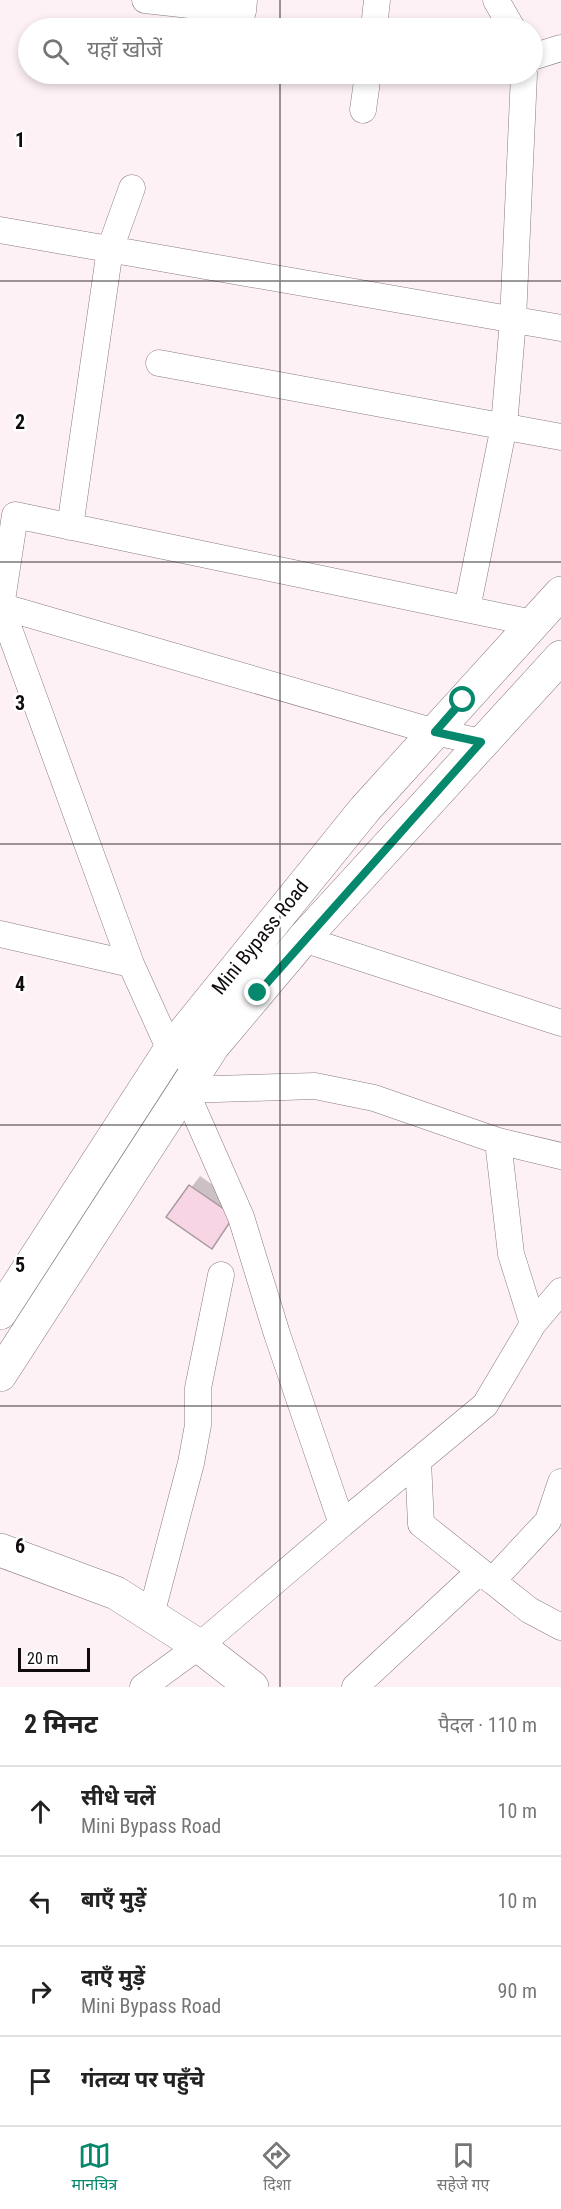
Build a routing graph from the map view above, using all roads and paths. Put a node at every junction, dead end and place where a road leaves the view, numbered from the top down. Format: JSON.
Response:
{"nodes":[{"id":1,"x":145,"y":0,"type":"edge"},
{"id":2,"x":244,"y":0,"type":"edge"},
{"id":3,"x":377,"y":0,"type":"edge"},
{"id":4,"x":496,"y":0,"type":"edge"},
{"id":5,"x":375,"y":18,"type":"edge"},
{"id":6,"x":506,"y":18,"type":"edge"},
{"id":7,"x":561,"y":48,"type":"edge"},
{"id":8,"x":543,"y":54,"type":"edge"},
{"id":9,"x":367,"y":84,"type":"edge"},
{"id":10,"x":524,"y":84,"type":"edge"},
{"id":11,"x":363,"y":110,"type":"dead end"},
{"id":12,"x":132,"y":188,"type":"dead end"},
{"id":13,"x":0,"y":230,"type":"edge"},
{"id":14,"x":110,"y":249,"type":"junction"},
{"id":15,"x":513,"y":320,"type":"junction"},
{"id":16,"x":561,"y":328,"type":"edge"},
{"id":17,"x":159,"y":363,"type":"dead end"},
{"id":18,"x":504,"y":426,"type":"junction"},
{"id":19,"x":561,"y":437,"type":"edge"},
{"id":20,"x":70,"y":527,"type":"junction"},
{"id":21,"x":561,"y":593,"type":"edge"},
{"id":22,"x":1,"y":607,"type":"edge"},
{"id":23,"x":467,"y":609,"type":"junction"},
{"id":24,"x":533,"y":623,"type":"junction"},
{"id":25,"x":561,"y":657,"type":"edge"},
{"id":26,"x":435,"y":732,"type":"junction"},
{"id":27,"x":481,"y":742,"type":"junction"},
{"id":28,"x":0,"y":934,"type":"edge"},
{"id":29,"x":303,"y":939,"type":"junction"},
{"id":30,"x":130,"y":964,"type":"junction"},
{"id":31,"x":561,"y":1023,"type":"edge"},
{"id":32,"x":170,"y":1050,"type":"junction"},
{"id":33,"x":192,"y":1078,"type":"junction"},
{"id":34,"x":498,"y":1141,"type":"junction"},
{"id":35,"x":561,"y":1156,"type":"edge"},
{"id":36,"x":221,"y":1275,"type":"dead end"},
{"id":37,"x":561,"y":1291,"type":"edge"},
{"id":38,"x":0,"y":1313,"type":"edge"},
{"id":39,"x":533,"y":1324,"type":"junction"},
{"id":40,"x":0,"y":1375,"type":"edge"},
{"id":41,"x":418,"y":1461,"type":"junction"},
{"id":42,"x":561,"y":1482,"type":"edge"},
{"id":43,"x":342,"y":1524,"type":"junction"},
{"id":44,"x":0,"y":1550,"type":"edge"},
{"id":45,"x":486,"y":1576,"type":"junction"},
{"id":46,"x":151,"y":1615,"type":"junction"},
{"id":47,"x":561,"y":1627,"type":"edge"},
{"id":48,"x":199,"y":1646,"type":"junction"},
{"id":49,"x":143,"y":1687,"type":"edge"},
{"id":50,"x":252,"y":1687,"type":"edge"},
{"id":51,"x":355,"y":1687,"type":"edge"}],
"edges":[{"from":1,"to":2,"type":"street"},
{"from":3,"to":5,"type":"street"},
{"from":4,"to":6,"type":"street"},
{"from":7,"to":8,"type":"street"},
{"from":9,"to":11,"type":"street"},
{"from":10,"to":15,"type":"street"},
{"from":12,"to":14,"type":"street"},
{"from":13,"to":14,"type":"street"},
{"from":14,"to":15,"type":"street"},
{"from":14,"to":20,"type":"street"},
{"from":15,"to":16,"type":"street"},
{"from":15,"to":18,"type":"street"},
{"from":17,"to":18,"type":"street"},
{"from":18,"to":19,"type":"street"},
{"from":18,"to":23,"type":"street"},
{"from":20,"to":22,"type":"street"},
{"from":20,"to":23,"type":"street"},
{"from":21,"to":24,"type":"main road","name":"Mini Bypass Road"},
{"from":22,"to":26,"type":"street"},
{"from":22,"to":30,"type":"street"},
{"from":23,"to":24,"type":"street"},
{"from":24,"to":26,"type":"main road","name":"Mini Bypass Road"},
{"from":25,"to":27,"type":"main road","name":"Mini Bypass Road"},
{"from":26,"to":27,"type":"street"},
{"from":26,"to":32,"type":"main road","name":"Mini Bypass Road"},
{"from":27,"to":29,"type":"main road","name":"Mini Bypass Road"},
{"from":28,"to":30,"type":"street"},
{"from":29,"to":31,"type":"street"},
{"from":29,"to":33,"type":"main road","name":"Mini Bypass Road"},
{"from":30,"to":32,"type":"street"},
{"from":32,"to":33,"type":"street"},
{"from":32,"to":38,"type":"main road","name":"Mini Bypass Road"},
{"from":33,"to":34,"type":"street"},
{"from":33,"to":40,"type":"main road","name":"Mini Bypass Road"},
{"from":33,"to":43,"type":"street"},
{"from":34,"to":35,"type":"street"},
{"from":34,"to":39,"type":"street"},
{"from":36,"to":46,"type":"street"},
{"from":37,"to":39,"type":"street"},
{"from":39,"to":41,"type":"street"},
{"from":41,"to":43,"type":"street"},
{"from":41,"to":45,"type":"street"},
{"from":42,"to":45,"type":"street"},
{"from":43,"to":48,"type":"street"},
{"from":44,"to":46,"type":"main road"},
{"from":45,"to":47,"type":"street"},
{"from":45,"to":51,"type":"street"},
{"from":46,"to":48,"type":"main road"},
{"from":48,"to":49,"type":"street"},
{"from":48,"to":50,"type":"main road"}]}
